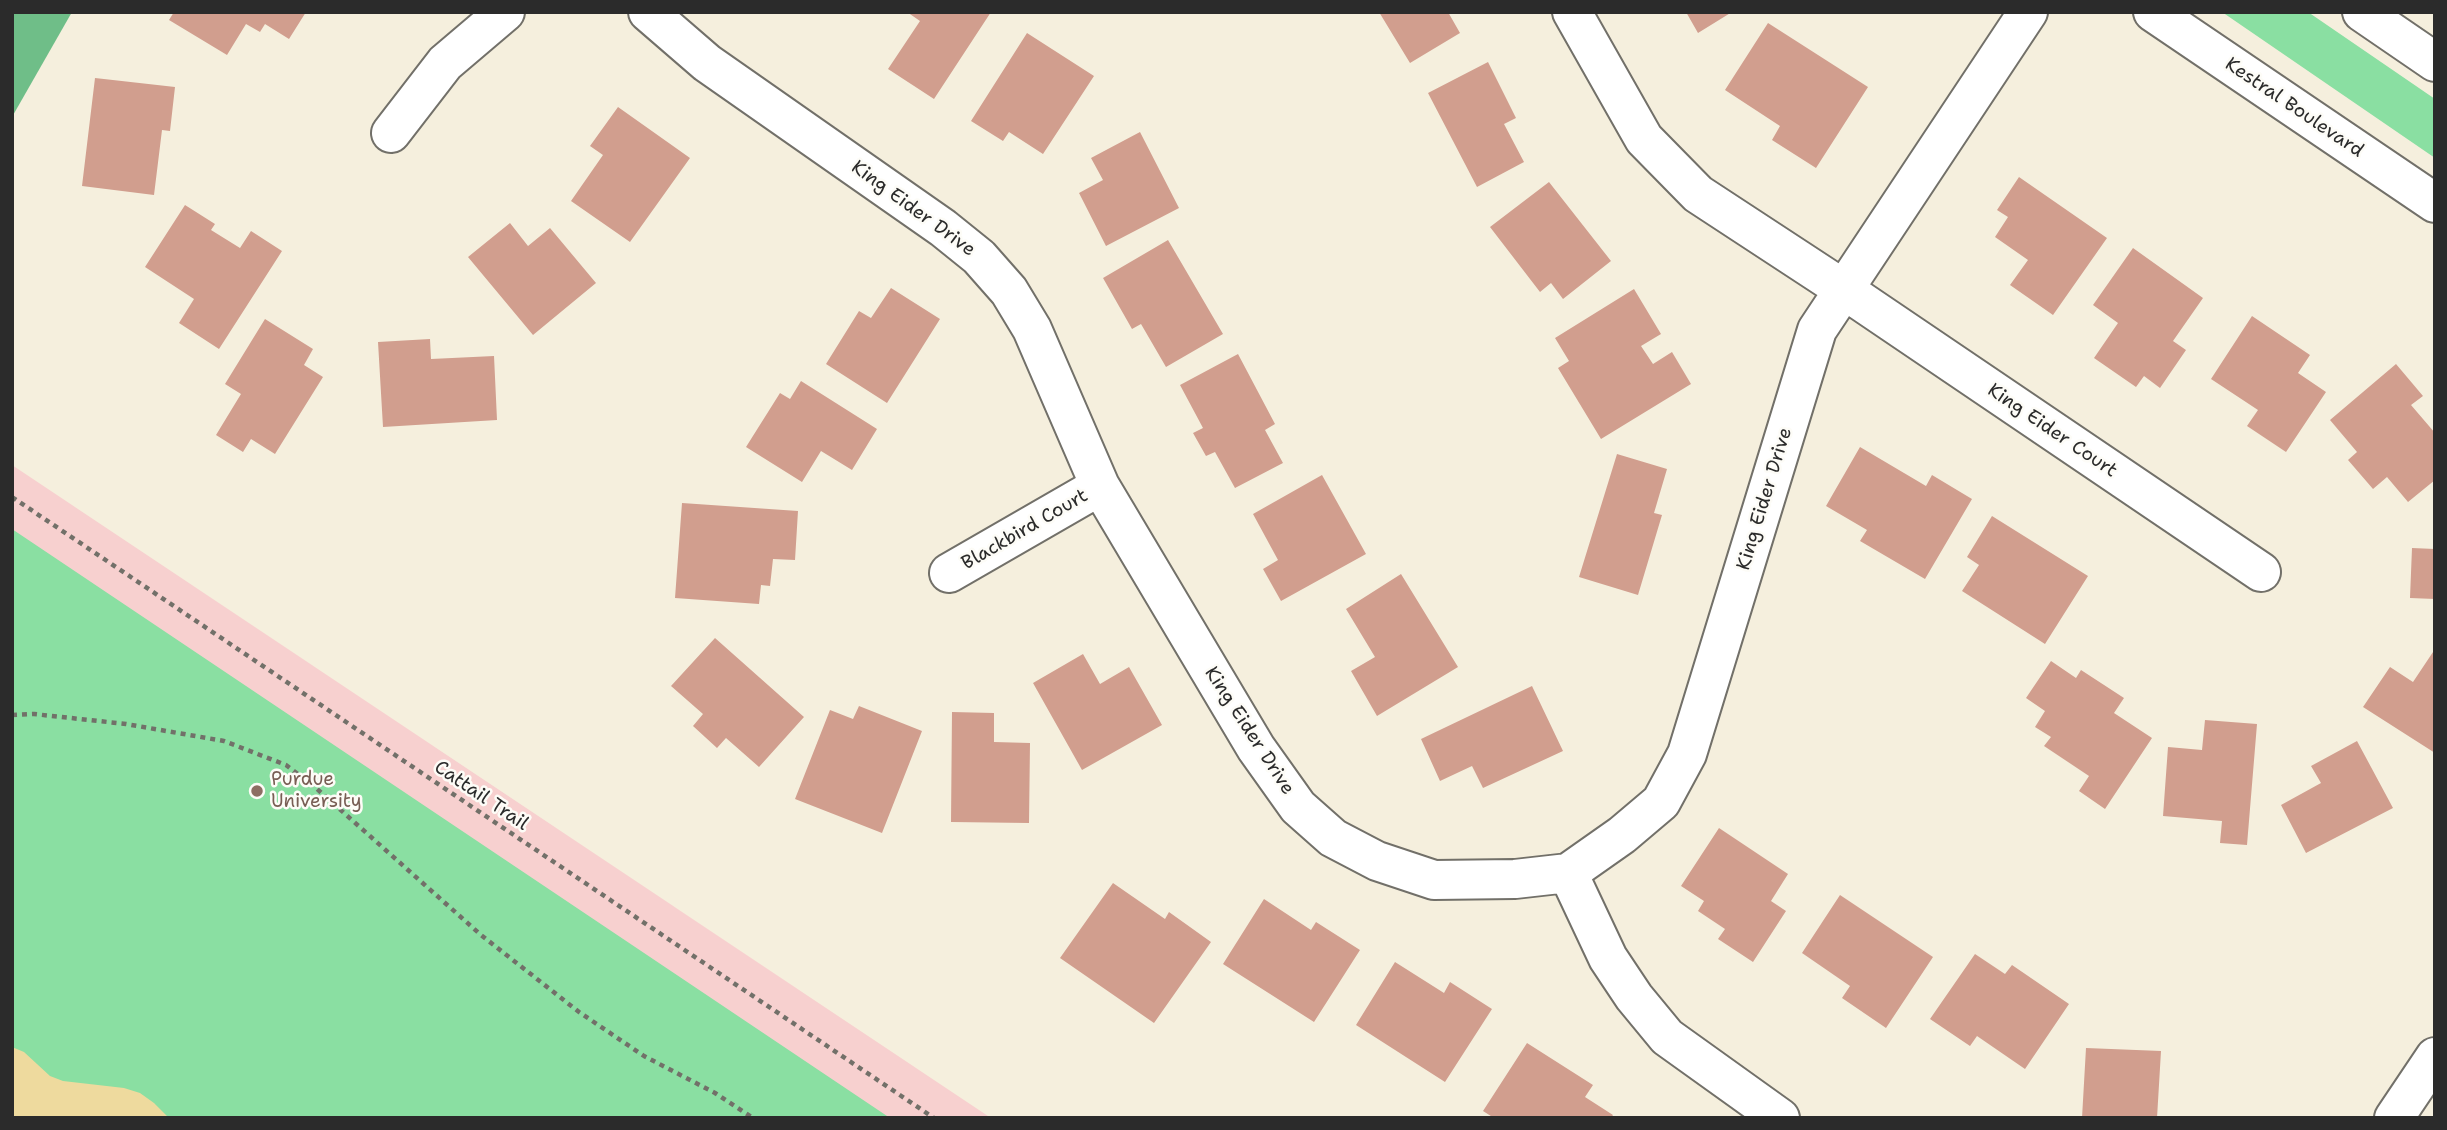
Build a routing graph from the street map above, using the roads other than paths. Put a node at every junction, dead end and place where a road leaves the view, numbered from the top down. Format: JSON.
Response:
{"nodes":[{"id":1,"x":505,"y":12,"type":"edge"},
{"id":2,"x":648,"y":12,"type":"edge"},
{"id":3,"x":1572,"y":12,"type":"edge"},
{"id":4,"x":2028,"y":12,"type":"edge"},
{"id":5,"x":2153,"y":12,"type":"edge"},
{"id":6,"x":2362,"y":12,"type":"edge"},
{"id":7,"x":2435,"y":62,"type":"edge"},
{"id":8,"x":391,"y":133,"type":"dead end"},
{"id":9,"x":2435,"y":203,"type":"edge"},
{"id":10,"x":1843,"y":289,"type":"junction"},
{"id":11,"x":1100,"y":486,"type":"junction"},
{"id":12,"x":2261,"y":572,"type":"dead end"},
{"id":13,"x":949,"y":573,"type":"dead end"},
{"id":14,"x":1568,"y":873,"type":"junction"},
{"id":15,"x":2435,"y":1057,"type":"edge"},
{"id":16,"x":1780,"y":1118,"type":"edge"},
{"id":17,"x":2394,"y":1118,"type":"edge"}],
"edges":[{"from":1,"to":8,"type":"street"},
{"from":2,"to":11,"type":"street","name":"King Eider Drive"},
{"from":3,"to":10,"type":"street"},
{"from":4,"to":10,"type":"street","name":"King Eider Drive"},
{"from":5,"to":9,"type":"street","name":"Kestral Boulevard"},
{"from":6,"to":7,"type":"street"},
{"from":10,"to":12,"type":"street","name":"King Eider Court"},
{"from":10,"to":14,"type":"street","name":"King Eider Drive"},
{"from":11,"to":13,"type":"street","name":"Blackbird Court"},
{"from":11,"to":14,"type":"street","name":"King Eider Drive"},
{"from":14,"to":16,"type":"street"},
{"from":15,"to":17,"type":"street"}]}
